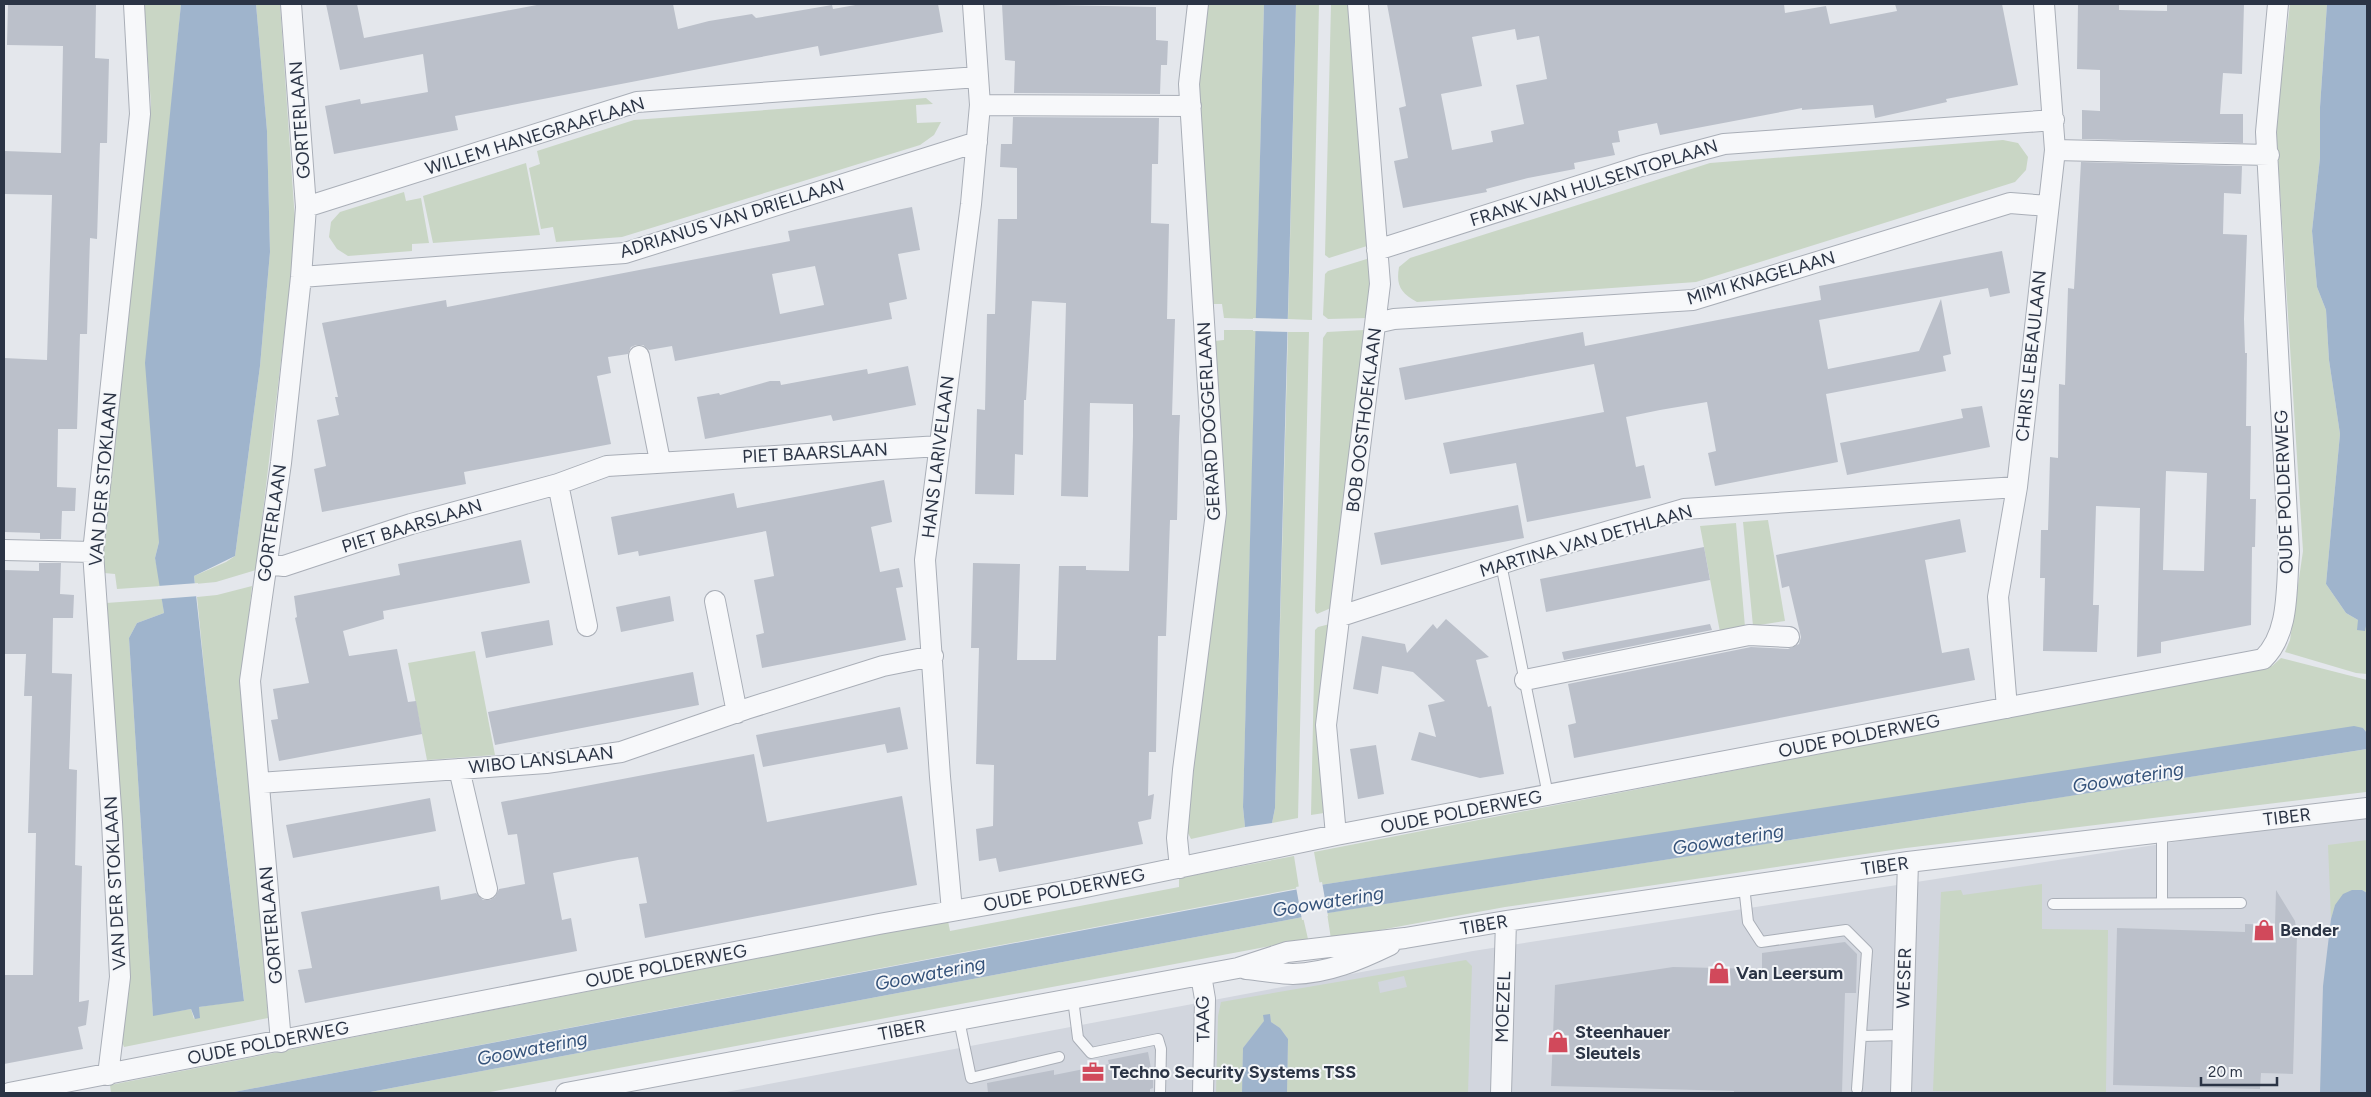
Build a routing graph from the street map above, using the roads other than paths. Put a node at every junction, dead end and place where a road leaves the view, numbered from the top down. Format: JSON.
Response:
{"nodes":[{"id":1,"x":134,"y":4,"type":"edge"},
{"id":2,"x":290,"y":4,"type":"edge"},
{"id":3,"x":973,"y":4,"type":"edge"},
{"id":4,"x":1198,"y":4,"type":"edge"},
{"id":5,"x":1358,"y":4,"type":"edge"},
{"id":6,"x":2044,"y":4,"type":"edge"},
{"id":7,"x":2278,"y":4,"type":"edge"},
{"id":8,"x":978,"y":77,"type":"junction"},
{"id":9,"x":980,"y":105,"type":"junction"},
{"id":10,"x":1191,"y":106,"type":"junction"},
{"id":11,"x":2054,"y":120,"type":"junction"},
{"id":12,"x":977,"y":142,"type":"junction"},
{"id":13,"x":2056,"y":150,"type":"junction"},
{"id":14,"x":2269,"y":156,"type":"junction"},
{"id":15,"x":2048,"y":206,"type":"junction"},
{"id":16,"x":306,"y":207,"type":"junction"},
{"id":17,"x":1377,"y":250,"type":"junction"},
{"id":18,"x":301,"y":277,"type":"junction"},
{"id":19,"x":1376,"y":323,"type":"junction"},
{"id":20,"x":639,"y":356,"type":"dead end"},
{"id":21,"x":940,"y":446,"type":"junction"},
{"id":22,"x":660,"y":462,"type":"junction"},
{"id":23,"x":558,"y":484,"type":"junction"},
{"id":24,"x":2016,"y":487,"type":"junction"},
{"id":25,"x":4,"y":550,"type":"edge"},
{"id":26,"x":93,"y":552,"type":"junction"},
{"id":27,"x":267,"y":564,"type":"junction"},
{"id":28,"x":1501,"y":564,"type":"junction"},
{"id":29,"x":714,"y":601,"type":"dead end"},
{"id":30,"x":1340,"y":616,"type":"junction"},
{"id":31,"x":588,"y":626,"type":"dead end"},
{"id":32,"x":1789,"y":637,"type":"dead end"},
{"id":33,"x":933,"y":656,"type":"junction"},
{"id":34,"x":1525,"y":680,"type":"junction"},
{"id":35,"x":2007,"y":708,"type":"junction"},
{"id":36,"x":737,"y":713,"type":"junction"},
{"id":37,"x":459,"y":769,"type":"junction"},
{"id":38,"x":259,"y":783,"type":"junction"},
{"id":39,"x":1548,"y":796,"type":"junction"},
{"id":40,"x":2367,"y":808,"type":"edge"},
{"id":41,"x":2162,"y":832,"type":"junction"},
{"id":42,"x":1336,"y":835,"type":"junction"},
{"id":43,"x":1908,"y":862,"type":"junction"},
{"id":44,"x":1180,"y":868,"type":"junction"},
{"id":45,"x":1744,"y":886,"type":"junction"},
{"id":46,"x":487,"y":889,"type":"dead end"},
{"id":47,"x":2241,"y":903,"type":"dead end"},
{"id":48,"x":2053,"y":904,"type":"dead end"},
{"id":49,"x":2162,"y":904,"type":"junction"},
{"id":50,"x":952,"y":911,"type":"junction"},
{"id":51,"x":1506,"y":921,"type":"junction"},
{"id":52,"x":1201,"y":975,"type":"junction"},
{"id":53,"x":1073,"y":999,"type":"junction"},
{"id":54,"x":959,"y":1020,"type":"junction"},
{"id":55,"x":1902,"y":1035,"type":"junction"},
{"id":56,"x":1860,"y":1036,"type":"junction"},
{"id":57,"x":281,"y":1042,"type":"junction"},
{"id":58,"x":1059,"y":1056,"type":"dead end"},
{"id":59,"x":108,"y":1075,"type":"junction"},
{"id":60,"x":1857,"y":1088,"type":"dead end"},
{"id":61,"x":9,"y":1093,"type":"edge"},
{"id":62,"x":566,"y":1093,"type":"edge"},
{"id":63,"x":1160,"y":1093,"type":"edge"},
{"id":64,"x":1203,"y":1093,"type":"edge"},
{"id":65,"x":1501,"y":1093,"type":"edge"},
{"id":66,"x":1901,"y":1093,"type":"edge"}],
"edges":[{"from":1,"to":26,"type":"street","name":"VAN DER STOKLAAN"},
{"from":2,"to":16,"type":"street","name":"GORTERLAAN"},
{"from":3,"to":8,"type":"street","name":"HANS LARIVELAAN"},
{"from":4,"to":10,"type":"street","name":"GERARD DOGGERLAAN"},
{"from":5,"to":17,"type":"street","name":"BOB OOSTHOEKLAAN"},
{"from":6,"to":11,"type":"street","name":"CHRIS LEBEAULAAN"},
{"from":7,"to":14,"type":"street","name":"OUDE POLDERWEG"},
{"from":8,"to":9,"type":"street","name":"HANS LARIVELAAN"},
{"from":8,"to":16,"type":"street","name":"WILLEM HANEGRAAFLAAN"},
{"from":9,"to":10,"type":"street"},
{"from":9,"to":12,"type":"street","name":"HANS LARIVELAAN"},
{"from":10,"to":44,"type":"street","name":"GERARD DOGGERLAAN"},
{"from":11,"to":13,"type":"street","name":"CHRIS LEBEAULAAN"},
{"from":11,"to":17,"type":"street","name":"FRANK VAN HULSENTOPLAAN"},
{"from":12,"to":18,"type":"street","name":"ADRIANUS VAN DRIELLAAN"},
{"from":12,"to":21,"type":"street","name":"HANS LARIVELAAN"},
{"from":13,"to":14,"type":"street"},
{"from":13,"to":15,"type":"street","name":"CHRIS LEBEAULAAN"},
{"from":14,"to":35,"type":"street","name":"OUDE POLDERWEG"},
{"from":15,"to":19,"type":"street","name":"MIMI KNAGELAAN"},
{"from":15,"to":24,"type":"street","name":"CHRIS LEBEAULAAN"},
{"from":16,"to":18,"type":"street","name":"GORTERLAAN"},
{"from":17,"to":19,"type":"street","name":"BOB OOSTHOEKLAAN"},
{"from":18,"to":27,"type":"street","name":"GORTERLAAN"},
{"from":19,"to":30,"type":"street","name":"BOB OOSTHOEKLAAN"},
{"from":20,"to":22,"type":"street"},
{"from":21,"to":22,"type":"street","name":"PIET BAARSLAAN"},
{"from":21,"to":33,"type":"street","name":"HANS LARIVELAAN"},
{"from":22,"to":23,"type":"street","name":"PIET BAARSLAAN"},
{"from":23,"to":27,"type":"street","name":"PIET BAARSLAAN"},
{"from":23,"to":31,"type":"street"},
{"from":24,"to":28,"type":"street","name":"MARTINA VAN DETHLAAN"},
{"from":24,"to":35,"type":"street","name":"CHRIS LEBEAULAAN"},
{"from":25,"to":26,"type":"street"},
{"from":26,"to":59,"type":"street","name":"VAN DER STOKLAAN"},
{"from":27,"to":38,"type":"street","name":"GORTERLAAN"},
{"from":28,"to":30,"type":"street","name":"MARTINA VAN DETHLAAN"},
{"from":28,"to":34,"type":"lane"},
{"from":29,"to":36,"type":"street"},
{"from":30,"to":42,"type":"street","name":"BOB OOSTHOEKLAAN"},
{"from":32,"to":34,"type":"street"},
{"from":33,"to":36,"type":"street","name":"WIBO LANSLAAN"},
{"from":33,"to":50,"type":"street","name":"HANS LARIVELAAN"},
{"from":34,"to":39,"type":"lane"},
{"from":35,"to":39,"type":"street","name":"OUDE POLDERWEG"},
{"from":36,"to":37,"type":"street","name":"WIBO LANSLAAN"},
{"from":37,"to":38,"type":"street","name":"WIBO LANSLAAN"},
{"from":37,"to":46,"type":"street","name":"WIBO LANSLAAN"},
{"from":38,"to":57,"type":"street","name":"GORTERLAAN"},
{"from":39,"to":42,"type":"street","name":"OUDE POLDERWEG"},
{"from":40,"to":41,"type":"street","name":"TIBER"},
{"from":41,"to":43,"type":"street","name":"TIBER"},
{"from":41,"to":49,"type":"lane"},
{"from":42,"to":44,"type":"street","name":"OUDE POLDERWEG"},
{"from":43,"to":45,"type":"street","name":"TIBER"},
{"from":43,"to":55,"type":"street","name":"WESER"},
{"from":44,"to":50,"type":"street","name":"OUDE POLDERWEG"},
{"from":45,"to":51,"type":"street","name":"TIBER"},
{"from":45,"to":56,"type":"lane"},
{"from":47,"to":49,"type":"lane"},
{"from":48,"to":49,"type":"lane"},
{"from":50,"to":57,"type":"street","name":"OUDE POLDERWEG"},
{"from":51,"to":52,"type":"street","name":"TIBER"},
{"from":51,"to":65,"type":"street","name":"MOEZEL"},
{"from":52,"to":53,"type":"street","name":"TIBER"},
{"from":52,"to":64,"type":"street","name":"TAAG"},
{"from":53,"to":54,"type":"street","name":"TIBER"},
{"from":53,"to":63,"type":"lane"},
{"from":54,"to":58,"type":"lane"},
{"from":54,"to":62,"type":"street","name":"TIBER"},
{"from":55,"to":56,"type":"lane"},
{"from":55,"to":66,"type":"street","name":"WESER"},
{"from":56,"to":60,"type":"lane"},
{"from":57,"to":59,"type":"street","name":"OUDE POLDERWEG"},
{"from":59,"to":61,"type":"street","name":"OUDE POLDERWEG"}]}
